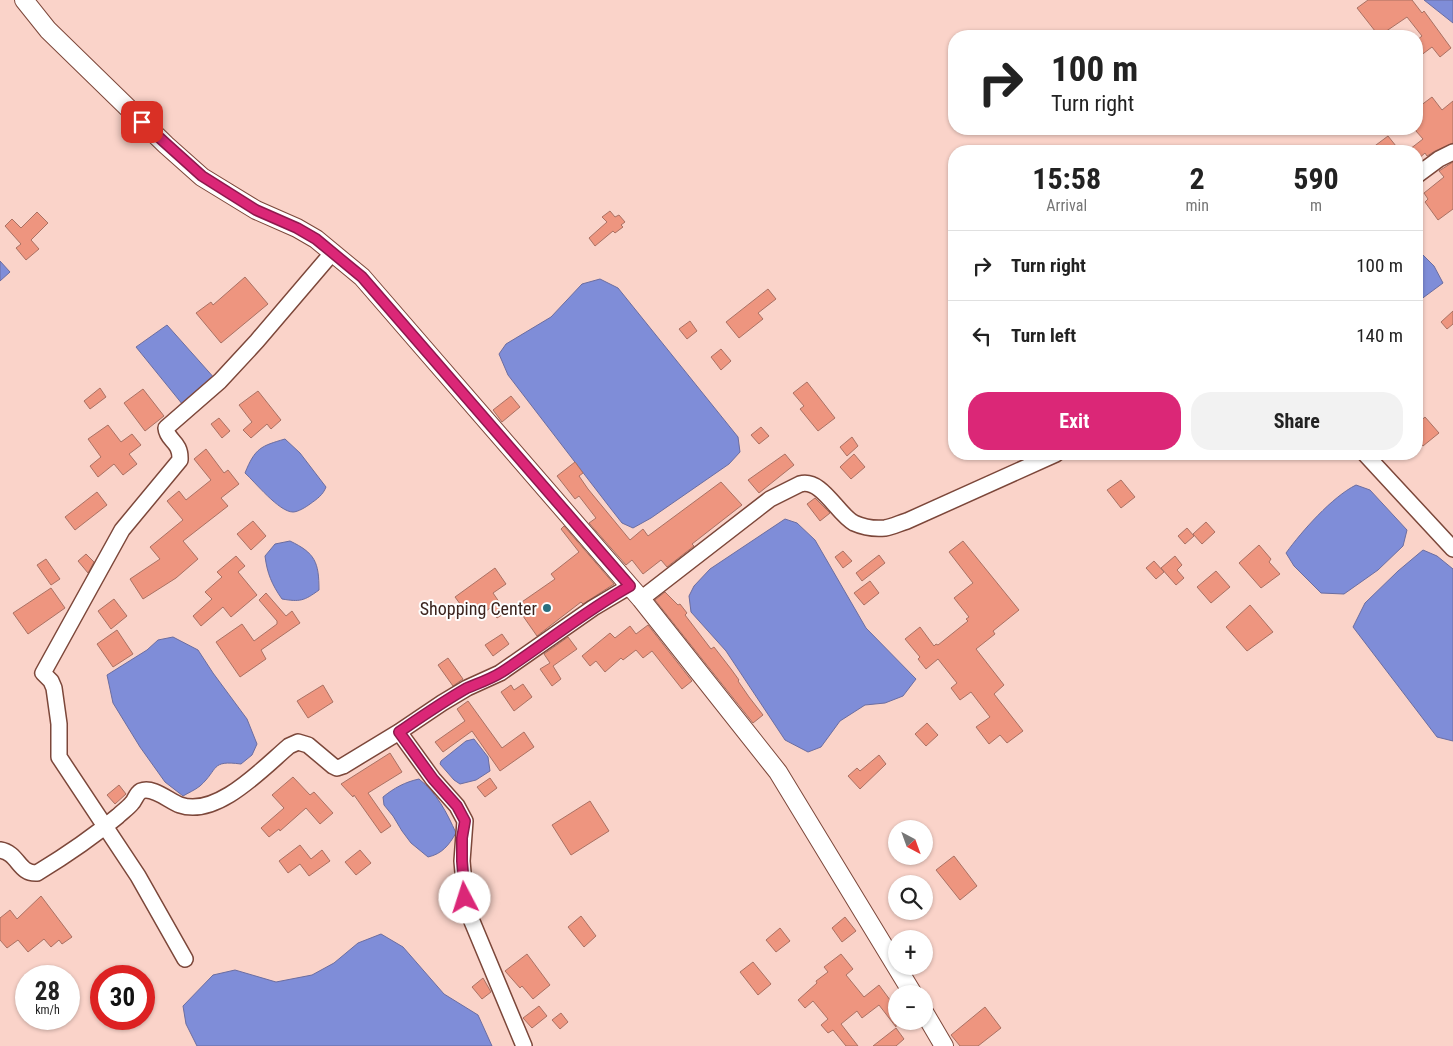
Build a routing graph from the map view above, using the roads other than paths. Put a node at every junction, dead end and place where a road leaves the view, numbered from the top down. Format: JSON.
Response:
{"nodes":[{"id":1,"x":24,"y":0,"type":"edge"},
{"id":2,"x":1453,"y":152,"type":"edge"},
{"id":3,"x":1423,"y":171,"type":"edge"},
{"id":4,"x":333,"y":252,"type":"junction"},
{"id":5,"x":1043,"y":460,"type":"edge"},
{"id":6,"x":1371,"y":460,"type":"edge"},
{"id":7,"x":1453,"y":549,"type":"edge"},
{"id":8,"x":630,"y":586,"type":"junction"},
{"id":9,"x":641,"y":599,"type":"junction"},
{"id":10,"x":399,"y":732,"type":"junction"},
{"id":11,"x":105,"y":825,"type":"junction"},
{"id":12,"x":0,"y":850,"type":"edge"},
{"id":13,"x":185,"y":959,"type":"dead end"},
{"id":14,"x":908,"y":985,"type":"edge"},
{"id":15,"x":933,"y":1027,"type":"edge"},
{"id":16,"x":524,"y":1046,"type":"edge"},
{"id":17,"x":944,"y":1046,"type":"edge"}],
"edges":[{"from":1,"to":4,"type":"street"},
{"from":2,"to":3,"type":"street"},
{"from":4,"to":8,"type":"street"},
{"from":4,"to":11,"type":"street"},
{"from":5,"to":9,"type":"street"},
{"from":6,"to":7,"type":"street"},
{"from":8,"to":9,"type":"street"},
{"from":8,"to":10,"type":"street"},
{"from":9,"to":14,"type":"street"},
{"from":10,"to":11,"type":"street"},
{"from":10,"to":16,"type":"street"},
{"from":11,"to":12,"type":"street"},
{"from":11,"to":13,"type":"street"},
{"from":15,"to":17,"type":"street"}]}
